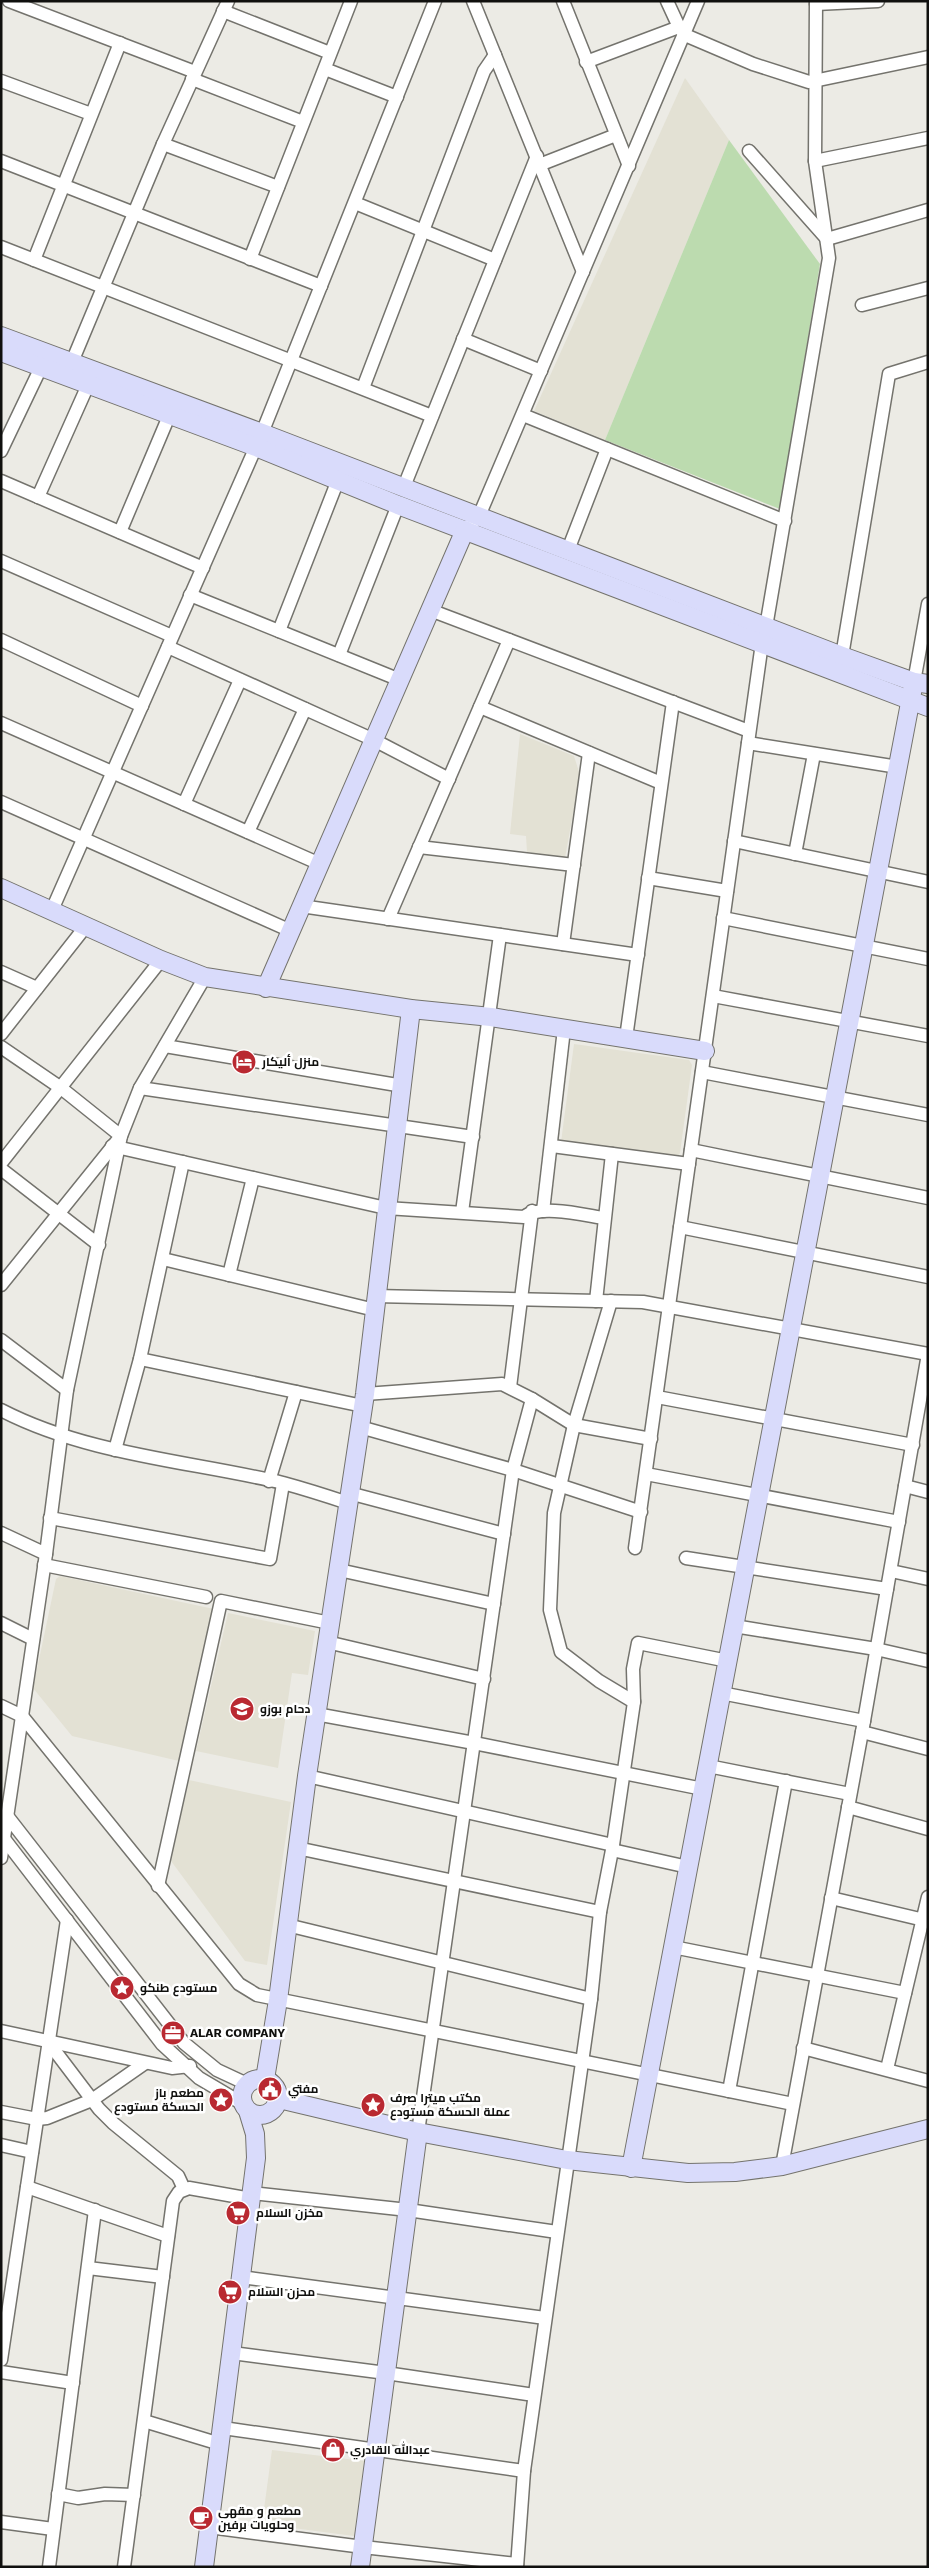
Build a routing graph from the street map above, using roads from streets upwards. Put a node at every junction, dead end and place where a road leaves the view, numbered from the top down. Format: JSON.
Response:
{"nodes":[{"id":1,"x":8,"y":1,"type":"edge"},
{"id":2,"x":350,"y":1,"type":"edge"},
{"id":3,"x":435,"y":1,"type":"edge"},
{"id":4,"x":474,"y":1,"type":"edge"},
{"id":5,"x":563,"y":1,"type":"edge"},
{"id":6,"x":667,"y":1,"type":"edge"},
{"id":7,"x":698,"y":1,"type":"edge"},
{"id":8,"x":878,"y":1,"type":"edge"},
{"id":9,"x":816,"y":2,"type":"edge"},
{"id":10,"x":226,"y":6,"type":"edge"},
{"id":11,"x":682,"y":31,"type":"junction"},
{"id":12,"x":120,"y":43,"type":"junction"},
{"id":13,"x":330,"y":54,"type":"junction"},
{"id":14,"x":495,"y":55,"type":"junction"},
{"id":15,"x":928,"y":57,"type":"edge"},
{"id":16,"x":586,"y":62,"type":"junction"},
{"id":17,"x":325,"y":69,"type":"junction"},
{"id":18,"x":194,"y":75,"type":"junction"},
{"id":19,"x":1,"y":80,"type":"edge"},
{"id":20,"x":816,"y":82,"type":"junction"},
{"id":21,"x":397,"y":97,"type":"junction"},
{"id":22,"x":91,"y":114,"type":"junction"},
{"id":23,"x":303,"y":122,"type":"junction"},
{"id":24,"x":616,"y":136,"type":"junction"},
{"id":25,"x":928,"y":138,"type":"edge"},
{"id":26,"x":163,"y":144,"type":"junction"},
{"id":27,"x":749,"y":151,"type":"dead end"},
{"id":28,"x":1,"y":161,"type":"edge"},
{"id":29,"x":815,"y":161,"type":"junction"},
{"id":30,"x":536,"y":163,"type":"junction"},
{"id":31,"x":628,"y":166,"type":"junction"},
{"id":32,"x":63,"y":186,"type":"junction"},
{"id":33,"x":278,"y":187,"type":"junction"},
{"id":34,"x":355,"y":203,"type":"junction"},
{"id":35,"x":928,"y":210,"type":"edge"},
{"id":36,"x":134,"y":214,"type":"junction"},
{"id":37,"x":423,"y":231,"type":"junction"},
{"id":38,"x":827,"y":239,"type":"junction"},
{"id":39,"x":1,"y":247,"type":"edge"},
{"id":40,"x":250,"y":259,"type":"junction"},
{"id":41,"x":34,"y":260,"type":"junction"},
{"id":42,"x":495,"y":260,"type":"junction"},
{"id":43,"x":582,"y":272,"type":"junction"},
{"id":44,"x":321,"y":286,"type":"junction"},
{"id":45,"x":103,"y":287,"type":"junction"},
{"id":46,"x":928,"y":288,"type":"edge"},
{"id":47,"x":862,"y":305,"type":"dead end"},
{"id":48,"x":1,"y":336,"type":"edge"},
{"id":49,"x":463,"y":339,"type":"junction"},
{"id":50,"x":1,"y":352,"type":"edge"},
{"id":51,"x":44,"y":360,"type":"junction"},
{"id":52,"x":291,"y":360,"type":"junction"},
{"id":53,"x":72,"y":362,"type":"junction"},
{"id":54,"x":928,"y":362,"type":"edge"},
{"id":55,"x":542,"y":371,"type":"junction"},
{"id":56,"x":88,"y":385,"type":"junction"},
{"id":57,"x":363,"y":388,"type":"junction"},
{"id":58,"x":523,"y":415,"type":"junction"},
{"id":59,"x":169,"y":416,"type":"junction"},
{"id":60,"x":432,"y":416,"type":"junction"},
{"id":61,"x":259,"y":440,"type":"junction"},
{"id":62,"x":2,"y":446,"type":"edge"},
{"id":63,"x":607,"y":449,"type":"junction"},
{"id":64,"x":338,"y":480,"type":"junction"},
{"id":65,"x":1,"y":481,"type":"edge"},
{"id":66,"x":38,"y":497,"type":"junction"},
{"id":67,"x":401,"y":497,"type":"junction"},
{"id":68,"x":478,"y":516,"type":"junction"},
{"id":69,"x":785,"y":521,"type":"junction"},
{"id":70,"x":465,"y":530,"type":"junction"},
{"id":71,"x":120,"y":532,"type":"junction"},
{"id":72,"x":568,"y":550,"type":"junction"},
{"id":73,"x":1,"y":560,"type":"edge"},
{"id":74,"x":203,"y":568,"type":"junction"},
{"id":75,"x":190,"y":595,"type":"junction"},
{"id":76,"x":928,"y":604,"type":"edge"},
{"id":77,"x":430,"y":610,"type":"junction"},
{"id":78,"x":279,"y":631,"type":"junction"},
{"id":79,"x":764,"y":635,"type":"junction"},
{"id":80,"x":1,"y":640,"type":"edge"},
{"id":81,"x":509,"y":640,"type":"junction"},
{"id":82,"x":170,"y":642,"type":"junction"},
{"id":83,"x":339,"y":655,"type":"junction"},
{"id":84,"x":842,"y":656,"type":"junction"},
{"id":85,"x":240,"y":680,"type":"junction"},
{"id":86,"x":400,"y":680,"type":"junction"},
{"id":87,"x":921,"y":683,"type":"edge"},
{"id":88,"x":911,"y":700,"type":"junction"},
{"id":89,"x":672,"y":702,"type":"junction"},
{"id":90,"x":142,"y":706,"type":"junction"},
{"id":91,"x":480,"y":707,"type":"junction"},
{"id":92,"x":928,"y":707,"type":"edge"},
{"id":93,"x":305,"y":709,"type":"junction"},
{"id":94,"x":1,"y":723,"type":"edge"},
{"id":95,"x":748,"y":737,"type":"junction"},
{"id":96,"x":374,"y":740,"type":"junction"},
{"id":97,"x":589,"y":753,"type":"junction"},
{"id":98,"x":814,"y":754,"type":"junction"},
{"id":99,"x":898,"y":767,"type":"junction"},
{"id":100,"x":112,"y":772,"type":"junction"},
{"id":101,"x":450,"y":779,"type":"junction"},
{"id":102,"x":661,"y":783,"type":"junction"},
{"id":103,"x":1,"y":802,"type":"edge"},
{"id":104,"x":184,"y":804,"type":"junction"},
{"id":105,"x":248,"y":832,"type":"junction"},
{"id":106,"x":83,"y":839,"type":"junction"},
{"id":107,"x":734,"y":841,"type":"junction"},
{"id":108,"x":419,"y":847,"type":"junction"},
{"id":109,"x":795,"y":854,"type":"junction"},
{"id":110,"x":320,"y":864,"type":"junction"},
{"id":111,"x":574,"y":865,"type":"junction"},
{"id":112,"x":878,"y":871,"type":"junction"},
{"id":113,"x":648,"y":878,"type":"junction"},
{"id":114,"x":928,"y":882,"type":"edge"},
{"id":115,"x":1,"y":888,"type":"edge"},
{"id":116,"x":727,"y":891,"type":"junction"},
{"id":117,"x":301,"y":906,"type":"junction"},
{"id":118,"x":52,"y":910,"type":"junction"},
{"id":119,"x":723,"y":918,"type":"junction"},
{"id":120,"x":388,"y":919,"type":"junction"},
{"id":121,"x":86,"y":926,"type":"junction"},
{"id":122,"x":291,"y":931,"type":"junction"},
{"id":123,"x":500,"y":935,"type":"junction"},
{"id":124,"x":563,"y":944,"type":"junction"},
{"id":125,"x":864,"y":946,"type":"junction"},
{"id":126,"x":638,"y":955,"type":"junction"},
{"id":127,"x":928,"y":959,"type":"edge"},
{"id":128,"x":161,"y":960,"type":"junction"},
{"id":129,"x":1,"y":972,"type":"edge"},
{"id":130,"x":205,"y":977,"type":"junction"},
{"id":131,"x":37,"y":988,"type":"junction"},
{"id":132,"x":266,"y":988,"type":"junction"},
{"id":133,"x":712,"y":996,"type":"junction"},
{"id":134,"x":411,"y":1010,"type":"junction"},
{"id":135,"x":491,"y":1017,"type":"junction"},
{"id":136,"x":849,"y":1021,"type":"junction"},
{"id":137,"x":564,"y":1029,"type":"junction"},
{"id":138,"x":1,"y":1034,"type":"edge"},
{"id":139,"x":928,"y":1036,"type":"edge"},
{"id":140,"x":626,"y":1038,"type":"junction"},
{"id":141,"x":1,"y":1046,"type":"edge"},
{"id":142,"x":165,"y":1046,"type":"junction"},
{"id":143,"x":705,"y":1051,"type":"junction"},
{"id":144,"x":702,"y":1072,"type":"junction"},
{"id":145,"x":403,"y":1086,"type":"junction"},
{"id":146,"x":61,"y":1088,"type":"junction"},
{"id":147,"x":140,"y":1088,"type":"junction"},
{"id":148,"x":835,"y":1098,"type":"junction"},
{"id":149,"x":928,"y":1115,"type":"edge"},
{"id":150,"x":398,"y":1126,"type":"junction"},
{"id":151,"x":473,"y":1137,"type":"junction"},
{"id":152,"x":117,"y":1143,"type":"junction"},
{"id":153,"x":552,"y":1146,"type":"junction"},
{"id":154,"x":691,"y":1150,"type":"junction"},
{"id":155,"x":612,"y":1154,"type":"junction"},
{"id":156,"x":184,"y":1162,"type":"junction"},
{"id":157,"x":1,"y":1163,"type":"edge"},
{"id":158,"x":689,"y":1164,"type":"junction"},
{"id":159,"x":1,"y":1169,"type":"edge"},
{"id":160,"x":820,"y":1177,"type":"junction"},
{"id":161,"x":253,"y":1178,"type":"junction"},
{"id":162,"x":928,"y":1198,"type":"edge"},
{"id":163,"x":386,"y":1208,"type":"junction"},
{"id":164,"x":538,"y":1211,"type":"junction"},
{"id":165,"x":462,"y":1212,"type":"junction"},
{"id":166,"x":59,"y":1214,"type":"junction"},
{"id":167,"x":604,"y":1218,"type":"junction"},
{"id":168,"x":680,"y":1227,"type":"junction"},
{"id":169,"x":99,"y":1246,"type":"junction"},
{"id":170,"x":805,"y":1252,"type":"junction"},
{"id":171,"x":163,"y":1259,"type":"junction"},
{"id":172,"x":229,"y":1275,"type":"junction"},
{"id":173,"x":928,"y":1277,"type":"edge"},
{"id":174,"x":1,"y":1285,"type":"edge"},
{"id":175,"x":521,"y":1300,"type":"junction"},
{"id":176,"x":596,"y":1300,"type":"junction"},
{"id":177,"x":611,"y":1301,"type":"junction"},
{"id":178,"x":375,"y":1303,"type":"junction"},
{"id":179,"x":669,"y":1306,"type":"junction"},
{"id":180,"x":791,"y":1329,"type":"junction"},
{"id":181,"x":1,"y":1340,"type":"edge"},
{"id":182,"x":928,"y":1354,"type":"edge"},
{"id":183,"x":140,"y":1359,"type":"junction"},
{"id":184,"x":510,"y":1387,"type":"junction"},
{"id":185,"x":68,"y":1390,"type":"junction"},
{"id":186,"x":296,"y":1392,"type":"junction"},
{"id":187,"x":656,"y":1398,"type":"junction"},
{"id":188,"x":532,"y":1399,"type":"junction"},
{"id":189,"x":364,"y":1400,"type":"junction"},
{"id":190,"x":1,"y":1410,"type":"edge"},
{"id":191,"x":774,"y":1419,"type":"junction"},
{"id":192,"x":922,"y":1422,"type":"edge"},
{"id":193,"x":574,"y":1425,"type":"junction"},
{"id":194,"x":360,"y":1426,"type":"junction"},
{"id":195,"x":61,"y":1434,"type":"junction"},
{"id":196,"x":651,"y":1438,"type":"junction"},
{"id":197,"x":913,"y":1445,"type":"junction"},
{"id":198,"x":115,"y":1450,"type":"junction"},
{"id":199,"x":513,"y":1470,"type":"junction"},
{"id":200,"x":646,"y":1474,"type":"junction"},
{"id":201,"x":269,"y":1481,"type":"junction"},
{"id":202,"x":283,"y":1484,"type":"junction"},
{"id":203,"x":560,"y":1486,"type":"junction"},
{"id":204,"x":905,"y":1486,"type":"junction"},
{"id":205,"x":928,"y":1492,"type":"edge"},
{"id":206,"x":759,"y":1496,"type":"junction"},
{"id":207,"x":349,"y":1498,"type":"junction"},
{"id":208,"x":641,"y":1512,"type":"junction"},
{"id":209,"x":50,"y":1518,"type":"junction"},
{"id":210,"x":899,"y":1522,"type":"junction"},
{"id":211,"x":1,"y":1533,"type":"edge"},
{"id":212,"x":504,"y":1534,"type":"junction"},
{"id":213,"x":636,"y":1548,"type":"dead end"},
{"id":214,"x":686,"y":1558,"type":"dead end"},
{"id":215,"x":45,"y":1560,"type":"junction"},
{"id":216,"x":745,"y":1567,"type":"junction"},
{"id":217,"x":339,"y":1570,"type":"junction"},
{"id":218,"x":891,"y":1570,"type":"junction"},
{"id":219,"x":928,"y":1579,"type":"edge"},
{"id":220,"x":887,"y":1589,"type":"junction"},
{"id":221,"x":206,"y":1597,"type":"dead end"},
{"id":222,"x":494,"y":1604,"type":"junction"},
{"id":223,"x":1,"y":1623,"type":"edge"},
{"id":224,"x":330,"y":1624,"type":"junction"},
{"id":225,"x":734,"y":1626,"type":"junction"},
{"id":226,"x":32,"y":1639,"type":"junction"},
{"id":227,"x":327,"y":1642,"type":"junction"},
{"id":228,"x":876,"y":1649,"type":"junction"},
{"id":229,"x":728,"y":1661,"type":"junction"},
{"id":230,"x":928,"y":1661,"type":"edge"},
{"id":231,"x":484,"y":1679,"type":"junction"},
{"id":232,"x":721,"y":1693,"type":"junction"},
{"id":233,"x":634,"y":1702,"type":"junction"},
{"id":234,"x":1,"y":1706,"type":"edge"},
{"id":235,"x":316,"y":1714,"type":"junction"},
{"id":236,"x":22,"y":1716,"type":"junction"},
{"id":237,"x":863,"y":1726,"type":"junction"},
{"id":238,"x":474,"y":1743,"type":"junction"},
{"id":239,"x":928,"y":1749,"type":"edge"},
{"id":240,"x":708,"y":1766,"type":"junction"},
{"id":241,"x":624,"y":1774,"type":"junction"},
{"id":242,"x":307,"y":1776,"type":"junction"},
{"id":243,"x":786,"y":1781,"type":"junction"},
{"id":244,"x":703,"y":1789,"type":"junction"},
{"id":245,"x":6,"y":1792,"type":"edge"},
{"id":246,"x":850,"y":1794,"type":"junction"},
{"id":247,"x":848,"y":1807,"type":"junction"},
{"id":248,"x":464,"y":1811,"type":"junction"},
{"id":249,"x":8,"y":1817,"type":"junction"},
{"id":250,"x":928,"y":1829,"type":"edge"},
{"id":251,"x":4,"y":1840,"type":"junction"},
{"id":252,"x":297,"y":1848,"type":"junction"},
{"id":253,"x":612,"y":1848,"type":"junction"},
{"id":254,"x":1,"y":1858,"type":"edge"},
{"id":255,"x":688,"y":1867,"type":"junction"},
{"id":256,"x":454,"y":1881,"type":"junction"},
{"id":257,"x":158,"y":1886,"type":"junction"},
{"id":258,"x":928,"y":1897,"type":"edge"},
{"id":259,"x":831,"y":1898,"type":"junction"},
{"id":260,"x":600,"y":1912,"type":"junction"},
{"id":261,"x":66,"y":1920,"type":"junction"},
{"id":262,"x":925,"y":1920,"type":"edge"},
{"id":263,"x":287,"y":1925,"type":"junction"},
{"id":264,"x":673,"y":1947,"type":"junction"},
{"id":265,"x":442,"y":1963,"type":"junction"},
{"id":266,"x":752,"y":1963,"type":"junction"},
{"id":267,"x":816,"y":1976,"type":"junction"},
{"id":268,"x":905,"y":1993,"type":"junction"},
{"id":269,"x":591,"y":1999,"type":"junction"},
{"id":270,"x":278,"y":2000,"type":"junction"},
{"id":271,"x":432,"y":2031,"type":"junction"},
{"id":272,"x":1,"y":2032,"type":"edge"},
{"id":273,"x":49,"y":2042,"type":"junction"},
{"id":274,"x":803,"y":2048,"type":"junction"},
{"id":275,"x":204,"y":2061,"type":"junction"},
{"id":276,"x":582,"y":2061,"type":"junction"},
{"id":277,"x":146,"y":2063,"type":"junction"},
{"id":278,"x":186,"y":2068,"type":"junction"},
{"id":279,"x":887,"y":2069,"type":"junction"},
{"id":280,"x":649,"y":2075,"type":"junction"},
{"id":281,"x":265,"y":2079,"type":"junction"},
{"id":282,"x":928,"y":2080,"type":"edge"},
{"id":283,"x":247,"y":2084,"type":"junction"},
{"id":284,"x":729,"y":2091,"type":"junction"},
{"id":285,"x":279,"y":2099,"type":"junction"},
{"id":286,"x":92,"y":2100,"type":"junction"},
{"id":287,"x":793,"y":2104,"type":"junction"},
{"id":288,"x":246,"y":2108,"type":"junction"},
{"id":289,"x":1,"y":2112,"type":"edge"},
{"id":290,"x":37,"y":2119,"type":"junction"},
{"id":291,"x":928,"y":2129,"type":"edge"},
{"id":292,"x":418,"y":2132,"type":"junction"},
{"id":293,"x":1,"y":2145,"type":"edge"},
{"id":294,"x":32,"y":2152,"type":"junction"},
{"id":295,"x":567,"y":2160,"type":"junction"},
{"id":296,"x":782,"y":2166,"type":"junction"},
{"id":297,"x":631,"y":2168,"type":"junction"},
{"id":298,"x":27,"y":2187,"type":"junction"},
{"id":299,"x":184,"y":2189,"type":"junction"},
{"id":300,"x":251,"y":2196,"type":"junction"},
{"id":301,"x":95,"y":2210,"type":"junction"},
{"id":302,"x":408,"y":2210,"type":"junction"},
{"id":303,"x":557,"y":2232,"type":"junction"},
{"id":304,"x":168,"y":2236,"type":"junction"},
{"id":305,"x":88,"y":2268,"type":"junction"},
{"id":306,"x":163,"y":2277,"type":"junction"},
{"id":307,"x":241,"y":2277,"type":"junction"},
{"id":308,"x":396,"y":2298,"type":"junction"},
{"id":309,"x":545,"y":2318,"type":"junction"},
{"id":310,"x":232,"y":2353,"type":"junction"},
{"id":311,"x":1,"y":2360,"type":"edge"},
{"id":312,"x":1,"y":2372,"type":"edge"},
{"id":313,"x":386,"y":2373,"type":"junction"},
{"id":314,"x":73,"y":2383,"type":"junction"},
{"id":315,"x":534,"y":2395,"type":"junction"},
{"id":316,"x":144,"y":2421,"type":"junction"},
{"id":317,"x":222,"y":2436,"type":"junction"},
{"id":318,"x":376,"y":2450,"type":"junction"},
{"id":319,"x":524,"y":2471,"type":"junction"},
{"id":320,"x":58,"y":2494,"type":"junction"},
{"id":321,"x":134,"y":2495,"type":"junction"},
{"id":322,"x":1,"y":2522,"type":"edge"},
{"id":323,"x":209,"y":2527,"type":"junction"},
{"id":324,"x":54,"y":2529,"type":"junction"},
{"id":325,"x":362,"y":2547,"type":"junction"},
{"id":326,"x":517,"y":2565,"type":"edge"},
{"id":327,"x":48,"y":2567,"type":"edge"},
{"id":328,"x":124,"y":2567,"type":"edge"},
{"id":329,"x":204,"y":2567,"type":"edge"},
{"id":330,"x":360,"y":2567,"type":"edge"}],
"edges":[{"from":1,"to":12,"type":"street"},
{"from":2,"to":13,"type":"street"},
{"from":3,"to":21,"type":"street"},
{"from":4,"to":14,"type":"street"},
{"from":5,"to":16,"type":"street"},
{"from":6,"to":11,"type":"street"},
{"from":7,"to":11,"type":"street"},
{"from":8,"to":9,"type":"street"},
{"from":9,"to":20,"type":"street"},
{"from":10,"to":13,"type":"street"},
{"from":10,"to":18,"type":"street"},
{"from":11,"to":16,"type":"street"},
{"from":11,"to":20,"type":"street"},
{"from":11,"to":31,"type":"street"},
{"from":12,"to":18,"type":"street"},
{"from":12,"to":22,"type":"street"},
{"from":13,"to":17,"type":"street"},
{"from":14,"to":30,"type":"street"},
{"from":14,"to":37,"type":"street"},
{"from":15,"to":20,"type":"street"},
{"from":16,"to":24,"type":"street"},
{"from":17,"to":21,"type":"street"},
{"from":17,"to":23,"type":"street"},
{"from":18,"to":23,"type":"street"},
{"from":18,"to":26,"type":"street"},
{"from":19,"to":22,"type":"street"},
{"from":20,"to":29,"type":"street"},
{"from":21,"to":34,"type":"street"},
{"from":22,"to":32,"type":"street"},
{"from":23,"to":33,"type":"street"},
{"from":24,"to":30,"type":"street"},
{"from":24,"to":31,"type":"street"},
{"from":25,"to":29,"type":"street"},
{"from":26,"to":33,"type":"street"},
{"from":26,"to":36,"type":"street"},
{"from":27,"to":38,"type":"street"},
{"from":28,"to":32,"type":"street"},
{"from":29,"to":38,"type":"street"},
{"from":30,"to":42,"type":"street"},
{"from":30,"to":43,"type":"street"},
{"from":31,"to":43,"type":"street"},
{"from":32,"to":36,"type":"street"},
{"from":32,"to":41,"type":"street"},
{"from":33,"to":40,"type":"street"},
{"from":34,"to":37,"type":"street"},
{"from":34,"to":44,"type":"street"},
{"from":35,"to":38,"type":"street"},
{"from":36,"to":40,"type":"street"},
{"from":36,"to":45,"type":"street"},
{"from":37,"to":42,"type":"street"},
{"from":37,"to":57,"type":"street"},
{"from":38,"to":69,"type":"street"},
{"from":39,"to":41,"type":"street"},
{"from":40,"to":44,"type":"street"},
{"from":41,"to":45,"type":"street"},
{"from":42,"to":49,"type":"street"},
{"from":43,"to":55,"type":"street"},
{"from":44,"to":52,"type":"street"},
{"from":45,"to":52,"type":"street"},
{"from":45,"to":53,"type":"street"},
{"from":46,"to":47,"type":"street"},
{"from":48,"to":51,"type":"street"},
{"from":49,"to":55,"type":"street"},
{"from":49,"to":60,"type":"street"},
{"from":50,"to":51,"type":"street"},
{"from":51,"to":53,"type":"street"},
{"from":51,"to":56,"type":"street"},
{"from":51,"to":62,"type":"street"},
{"from":52,"to":57,"type":"street"},
{"from":52,"to":61,"type":"street"},
{"from":53,"to":61,"type":"street"},
{"from":54,"to":84,"type":"street"},
{"from":55,"to":58,"type":"street"},
{"from":56,"to":59,"type":"street"},
{"from":56,"to":66,"type":"street"},
{"from":57,"to":60,"type":"street"},
{"from":58,"to":63,"type":"street"},
{"from":58,"to":68,"type":"street"},
{"from":59,"to":61,"type":"street"},
{"from":59,"to":71,"type":"street"},
{"from":60,"to":67,"type":"street"},
{"from":61,"to":64,"type":"street"},
{"from":61,"to":67,"type":"street"},
{"from":61,"to":74,"type":"street"},
{"from":63,"to":69,"type":"street"},
{"from":63,"to":72,"type":"street"},
{"from":64,"to":67,"type":"street"},
{"from":64,"to":78,"type":"street"},
{"from":65,"to":66,"type":"street"},
{"from":66,"to":71,"type":"street"},
{"from":67,"to":68,"type":"street"},
{"from":67,"to":70,"type":"street"},
{"from":67,"to":83,"type":"street"},
{"from":68,"to":70,"type":"street"},
{"from":68,"to":72,"type":"street"},
{"from":69,"to":79,"type":"street"},
{"from":70,"to":77,"type":"street"},
{"from":70,"to":79,"type":"street"},
{"from":71,"to":74,"type":"street"},
{"from":72,"to":79,"type":"street"},
{"from":73,"to":82,"type":"street"},
{"from":74,"to":75,"type":"street"},
{"from":75,"to":78,"type":"street"},
{"from":75,"to":82,"type":"street"},
{"from":76,"to":87,"type":"street"},
{"from":77,"to":81,"type":"street"},
{"from":77,"to":86,"type":"street"},
{"from":78,"to":83,"type":"street"},
{"from":79,"to":84,"type":"street"},
{"from":79,"to":88,"type":"street"},
{"from":79,"to":95,"type":"street"},
{"from":80,"to":90,"type":"street"},
{"from":81,"to":89,"type":"street"},
{"from":81,"to":91,"type":"street"},
{"from":82,"to":85,"type":"street"},
{"from":82,"to":90,"type":"street"},
{"from":83,"to":86,"type":"street"},
{"from":84,"to":87,"type":"street"},
{"from":85,"to":93,"type":"street"},
{"from":85,"to":104,"type":"street"},
{"from":86,"to":96,"type":"street"},
{"from":87,"to":88,"type":"street"},
{"from":88,"to":92,"type":"street"},
{"from":88,"to":99,"type":"street"},
{"from":89,"to":95,"type":"street"},
{"from":89,"to":102,"type":"street"},
{"from":90,"to":100,"type":"street"},
{"from":91,"to":97,"type":"street"},
{"from":91,"to":101,"type":"street"},
{"from":93,"to":96,"type":"street"},
{"from":93,"to":105,"type":"street"},
{"from":94,"to":100,"type":"street"},
{"from":95,"to":98,"type":"street"},
{"from":95,"to":107,"type":"street"},
{"from":96,"to":101,"type":"street"},
{"from":96,"to":110,"type":"street"},
{"from":97,"to":102,"type":"street"},
{"from":97,"to":111,"type":"street"},
{"from":98,"to":99,"type":"street"},
{"from":98,"to":109,"type":"street"},
{"from":99,"to":112,"type":"street"},
{"from":100,"to":104,"type":"street"},
{"from":100,"to":106,"type":"street"},
{"from":101,"to":108,"type":"street"},
{"from":102,"to":113,"type":"street"},
{"from":103,"to":106,"type":"street"},
{"from":104,"to":105,"type":"street"},
{"from":105,"to":110,"type":"street"},
{"from":106,"to":118,"type":"street"},
{"from":106,"to":122,"type":"street"},
{"from":107,"to":109,"type":"street"},
{"from":107,"to":116,"type":"street"},
{"from":108,"to":111,"type":"street"},
{"from":108,"to":120,"type":"street"},
{"from":109,"to":112,"type":"street"},
{"from":110,"to":117,"type":"street"},
{"from":111,"to":124,"type":"street"},
{"from":112,"to":114,"type":"street"},
{"from":112,"to":125,"type":"street"},
{"from":113,"to":116,"type":"street"},
{"from":113,"to":126,"type":"street"},
{"from":115,"to":118,"type":"street"},
{"from":116,"to":119,"type":"street"},
{"from":117,"to":120,"type":"street"},
{"from":117,"to":122,"type":"street"},
{"from":118,"to":121,"type":"street"},
{"from":119,"to":125,"type":"street"},
{"from":119,"to":133,"type":"street"},
{"from":120,"to":123,"type":"street"},
{"from":121,"to":128,"type":"street"},
{"from":121,"to":131,"type":"street"},
{"from":122,"to":132,"type":"street"},
{"from":123,"to":124,"type":"street"},
{"from":123,"to":135,"type":"street"},
{"from":124,"to":126,"type":"street"},
{"from":125,"to":127,"type":"street"},
{"from":125,"to":136,"type":"street"},
{"from":126,"to":140,"type":"street"},
{"from":128,"to":130,"type":"street"},
{"from":128,"to":146,"type":"street"},
{"from":129,"to":131,"type":"street"},
{"from":130,"to":132,"type":"street"},
{"from":130,"to":142,"type":"street"},
{"from":131,"to":138,"type":"street"},
{"from":132,"to":134,"type":"street"},
{"from":133,"to":136,"type":"street"},
{"from":133,"to":143,"type":"street"},
{"from":134,"to":135,"type":"street"},
{"from":134,"to":145,"type":"street"},
{"from":135,"to":137,"type":"street"},
{"from":135,"to":151,"type":"street"},
{"from":136,"to":139,"type":"street"},
{"from":136,"to":148,"type":"street"},
{"from":137,"to":140,"type":"street"},
{"from":137,"to":153,"type":"street"},
{"from":140,"to":143,"type":"street"},
{"from":141,"to":146,"type":"street"},
{"from":142,"to":145,"type":"street"},
{"from":142,"to":147,"type":"street"},
{"from":143,"to":144,"type":"street"},
{"from":144,"to":148,"type":"street"},
{"from":144,"to":154,"type":"street"},
{"from":145,"to":150,"type":"street"},
{"from":146,"to":152,"type":"street"},
{"from":146,"to":157,"type":"street"},
{"from":147,"to":150,"type":"street"},
{"from":147,"to":152,"type":"street"},
{"from":148,"to":149,"type":"street"},
{"from":148,"to":160,"type":"street"},
{"from":150,"to":151,"type":"street"},
{"from":150,"to":163,"type":"street"},
{"from":151,"to":165,"type":"street"},
{"from":152,"to":156,"type":"street"},
{"from":152,"to":166,"type":"street"},
{"from":152,"to":169,"type":"street"},
{"from":153,"to":155,"type":"street"},
{"from":153,"to":164,"type":"street"},
{"from":154,"to":158,"type":"street"},
{"from":154,"to":160,"type":"street"},
{"from":155,"to":158,"type":"street"},
{"from":155,"to":167,"type":"street"},
{"from":156,"to":161,"type":"street"},
{"from":156,"to":171,"type":"street"},
{"from":158,"to":168,"type":"street"},
{"from":159,"to":166,"type":"street"},
{"from":160,"to":162,"type":"street"},
{"from":160,"to":170,"type":"street"},
{"from":161,"to":163,"type":"street"},
{"from":161,"to":172,"type":"street"},
{"from":163,"to":165,"type":"street"},
{"from":163,"to":178,"type":"street"},
{"from":164,"to":165,"type":"street"},
{"from":164,"to":167,"type":"street"},
{"from":164,"to":175,"type":"street"},
{"from":166,"to":169,"type":"street"},
{"from":166,"to":174,"type":"street"},
{"from":167,"to":176,"type":"street"},
{"from":168,"to":170,"type":"street"},
{"from":168,"to":179,"type":"street"},
{"from":169,"to":185,"type":"street"},
{"from":170,"to":173,"type":"street"},
{"from":170,"to":180,"type":"street"},
{"from":171,"to":172,"type":"street"},
{"from":171,"to":183,"type":"street"},
{"from":172,"to":178,"type":"street"},
{"from":175,"to":176,"type":"street"},
{"from":175,"to":178,"type":"street"},
{"from":175,"to":184,"type":"street"},
{"from":176,"to":177,"type":"street"},
{"from":177,"to":179,"type":"street"},
{"from":177,"to":193,"type":"street"},
{"from":178,"to":189,"type":"street"},
{"from":179,"to":180,"type":"street"},
{"from":179,"to":187,"type":"street"},
{"from":180,"to":182,"type":"street"},
{"from":180,"to":191,"type":"street"},
{"from":181,"to":185,"type":"street"},
{"from":182,"to":192,"type":"street"},
{"from":183,"to":186,"type":"street"},
{"from":183,"to":198,"type":"street"},
{"from":184,"to":188,"type":"street"},
{"from":184,"to":189,"type":"street"},
{"from":185,"to":195,"type":"street"},
{"from":186,"to":189,"type":"street"},
{"from":186,"to":201,"type":"street"},
{"from":187,"to":191,"type":"street"},
{"from":187,"to":196,"type":"street"},
{"from":188,"to":193,"type":"street"},
{"from":188,"to":199,"type":"street"},
{"from":189,"to":194,"type":"street"},
{"from":190,"to":195,"type":"street"},
{"from":191,"to":197,"type":"street"},
{"from":191,"to":206,"type":"street"},
{"from":192,"to":197,"type":"street"},
{"from":193,"to":196,"type":"street"},
{"from":193,"to":203,"type":"street"},
{"from":194,"to":199,"type":"street"},
{"from":194,"to":207,"type":"street"},
{"from":195,"to":198,"type":"street"},
{"from":195,"to":209,"type":"street"},
{"from":196,"to":200,"type":"street"},
{"from":197,"to":204,"type":"street"},
{"from":198,"to":201,"type":"street"},
{"from":199,"to":203,"type":"street"},
{"from":199,"to":212,"type":"street"},
{"from":200,"to":206,"type":"street"},
{"from":200,"to":208,"type":"street"},
{"from":201,"to":202,"type":"street"},
{"from":202,"to":207,"type":"street"},
{"from":202,"to":209,"type":"street"},
{"from":203,"to":208,"type":"street"},
{"from":203,"to":233,"type":"street"},
{"from":204,"to":205,"type":"street"},
{"from":204,"to":210,"type":"street"},
{"from":206,"to":210,"type":"street"},
{"from":206,"to":216,"type":"street"},
{"from":207,"to":212,"type":"street"},
{"from":207,"to":217,"type":"street"},
{"from":208,"to":213,"type":"street"},
{"from":209,"to":215,"type":"street"},
{"from":210,"to":218,"type":"street"},
{"from":211,"to":215,"type":"street"},
{"from":212,"to":222,"type":"street"},
{"from":214,"to":216,"type":"street"},
{"from":215,"to":221,"type":"street"},
{"from":215,"to":226,"type":"street"},
{"from":216,"to":220,"type":"street"},
{"from":216,"to":225,"type":"street"},
{"from":217,"to":222,"type":"street"},
{"from":217,"to":224,"type":"street"},
{"from":218,"to":219,"type":"street"},
{"from":218,"to":220,"type":"street"},
{"from":220,"to":228,"type":"street"},
{"from":222,"to":231,"type":"street"},
{"from":223,"to":226,"type":"street"},
{"from":224,"to":227,"type":"street"},
{"from":224,"to":257,"type":"street"},
{"from":225,"to":228,"type":"street"},
{"from":225,"to":229,"type":"street"},
{"from":226,"to":236,"type":"street"},
{"from":227,"to":231,"type":"street"},
{"from":227,"to":235,"type":"street"},
{"from":228,"to":230,"type":"street"},
{"from":228,"to":237,"type":"street"},
{"from":229,"to":232,"type":"street"},
{"from":229,"to":233,"type":"street"},
{"from":231,"to":238,"type":"street"},
{"from":232,"to":237,"type":"street"},
{"from":232,"to":240,"type":"street"},
{"from":233,"to":241,"type":"street"},
{"from":234,"to":236,"type":"street"},
{"from":235,"to":238,"type":"street"},
{"from":235,"to":242,"type":"street"},
{"from":236,"to":245,"type":"street"},
{"from":236,"to":257,"type":"street"},
{"from":237,"to":239,"type":"street"},
{"from":237,"to":246,"type":"street"},
{"from":238,"to":241,"type":"street"},
{"from":238,"to":248,"type":"street"},
{"from":240,"to":243,"type":"street"},
{"from":240,"to":244,"type":"street"},
{"from":241,"to":244,"type":"street"},
{"from":241,"to":253,"type":"street"},
{"from":242,"to":248,"type":"street"},
{"from":242,"to":252,"type":"street"},
{"from":243,"to":246,"type":"street"},
{"from":243,"to":266,"type":"street"},
{"from":244,"to":255,"type":"street"},
{"from":245,"to":249,"type":"street"},
{"from":246,"to":247,"type":"street"},
{"from":247,"to":250,"type":"street"},
{"from":247,"to":259,"type":"street"},
{"from":248,"to":253,"type":"street"},
{"from":248,"to":256,"type":"street"},
{"from":249,"to":251,"type":"street"},
{"from":249,"to":275,"type":"street"},
{"from":251,"to":254,"type":"street"},
{"from":251,"to":261,"type":"street"},
{"from":252,"to":256,"type":"street"},
{"from":252,"to":263,"type":"street"},
{"from":253,"to":255,"type":"street"},
{"from":253,"to":260,"type":"street"},
{"from":255,"to":264,"type":"street"},
{"from":256,"to":260,"type":"street"},
{"from":256,"to":265,"type":"street"},
{"from":257,"to":270,"type":"street"},
{"from":258,"to":262,"type":"street"},
{"from":259,"to":262,"type":"street"},
{"from":259,"to":267,"type":"street"},
{"from":260,"to":269,"type":"street"},
{"from":261,"to":273,"type":"street"},
{"from":261,"to":278,"type":"street"},
{"from":262,"to":268,"type":"street"},
{"from":263,"to":265,"type":"street"},
{"from":263,"to":270,"type":"street"},
{"from":264,"to":266,"type":"street"},
{"from":264,"to":280,"type":"street"},
{"from":265,"to":269,"type":"street"},
{"from":265,"to":271,"type":"street"},
{"from":266,"to":267,"type":"street"},
{"from":266,"to":284,"type":"street"},
{"from":267,"to":268,"type":"street"},
{"from":267,"to":274,"type":"street"},
{"from":268,"to":279,"type":"street"},
{"from":269,"to":276,"type":"street"},
{"from":270,"to":271,"type":"street"},
{"from":270,"to":281,"type":"street"},
{"from":271,"to":276,"type":"street"},
{"from":271,"to":292,"type":"street"},
{"from":272,"to":273,"type":"street"},
{"from":273,"to":277,"type":"street"},
{"from":273,"to":286,"type":"street"},
{"from":273,"to":290,"type":"street"},
{"from":274,"to":279,"type":"street"},
{"from":274,"to":287,"type":"street"},
{"from":275,"to":278,"type":"street"},
{"from":275,"to":283,"type":"street"},
{"from":276,"to":280,"type":"street"},
{"from":276,"to":295,"type":"street"},
{"from":277,"to":278,"type":"street"},
{"from":277,"to":286,"type":"street"},
{"from":278,"to":288,"type":"street"},
{"from":279,"to":282,"type":"street"},
{"from":280,"to":284,"type":"street"},
{"from":280,"to":297,"type":"street"},
{"from":281,"to":283,"type":"street"},
{"from":281,"to":285,"type":"street"},
{"from":283,"to":288,"type":"street"},
{"from":284,"to":287,"type":"street"},
{"from":285,"to":288,"type":"street"},
{"from":285,"to":292,"type":"street"},
{"from":286,"to":290,"type":"street"},
{"from":286,"to":299,"type":"street"},
{"from":287,"to":296,"type":"street"},
{"from":288,"to":300,"type":"street"},
{"from":289,"to":290,"type":"street"},
{"from":290,"to":294,"type":"street"},
{"from":291,"to":296,"type":"street"},
{"from":292,"to":295,"type":"street"},
{"from":292,"to":302,"type":"street"},
{"from":293,"to":294,"type":"street"},
{"from":294,"to":298,"type":"street"},
{"from":295,"to":297,"type":"street"},
{"from":295,"to":303,"type":"street"},
{"from":296,"to":297,"type":"street"},
{"from":298,"to":301,"type":"street"},
{"from":298,"to":311,"type":"street"},
{"from":299,"to":300,"type":"street"},
{"from":299,"to":304,"type":"street"},
{"from":300,"to":302,"type":"street"},
{"from":300,"to":307,"type":"street"},
{"from":301,"to":304,"type":"street"},
{"from":301,"to":305,"type":"street"},
{"from":302,"to":303,"type":"street"},
{"from":302,"to":308,"type":"street"},
{"from":303,"to":309,"type":"street"},
{"from":304,"to":306,"type":"street"},
{"from":305,"to":306,"type":"street"},
{"from":305,"to":314,"type":"street"},
{"from":306,"to":316,"type":"street"},
{"from":307,"to":308,"type":"street"},
{"from":307,"to":310,"type":"street"},
{"from":308,"to":309,"type":"street"},
{"from":308,"to":313,"type":"street"},
{"from":309,"to":315,"type":"street"},
{"from":310,"to":313,"type":"street"},
{"from":310,"to":317,"type":"street"},
{"from":312,"to":314,"type":"street"},
{"from":313,"to":315,"type":"street"},
{"from":313,"to":318,"type":"street"},
{"from":314,"to":320,"type":"street"},
{"from":315,"to":319,"type":"street"},
{"from":316,"to":317,"type":"street"},
{"from":316,"to":321,"type":"street"},
{"from":317,"to":318,"type":"street"},
{"from":317,"to":323,"type":"street"},
{"from":318,"to":319,"type":"street"},
{"from":318,"to":325,"type":"street"},
{"from":319,"to":326,"type":"street"},
{"from":320,"to":321,"type":"street"},
{"from":320,"to":324,"type":"street"},
{"from":321,"to":328,"type":"street"},
{"from":322,"to":324,"type":"street"},
{"from":323,"to":325,"type":"street"},
{"from":323,"to":329,"type":"street"},
{"from":324,"to":327,"type":"street"},
{"from":325,"to":326,"type":"street"},
{"from":325,"to":330,"type":"street"}]}
